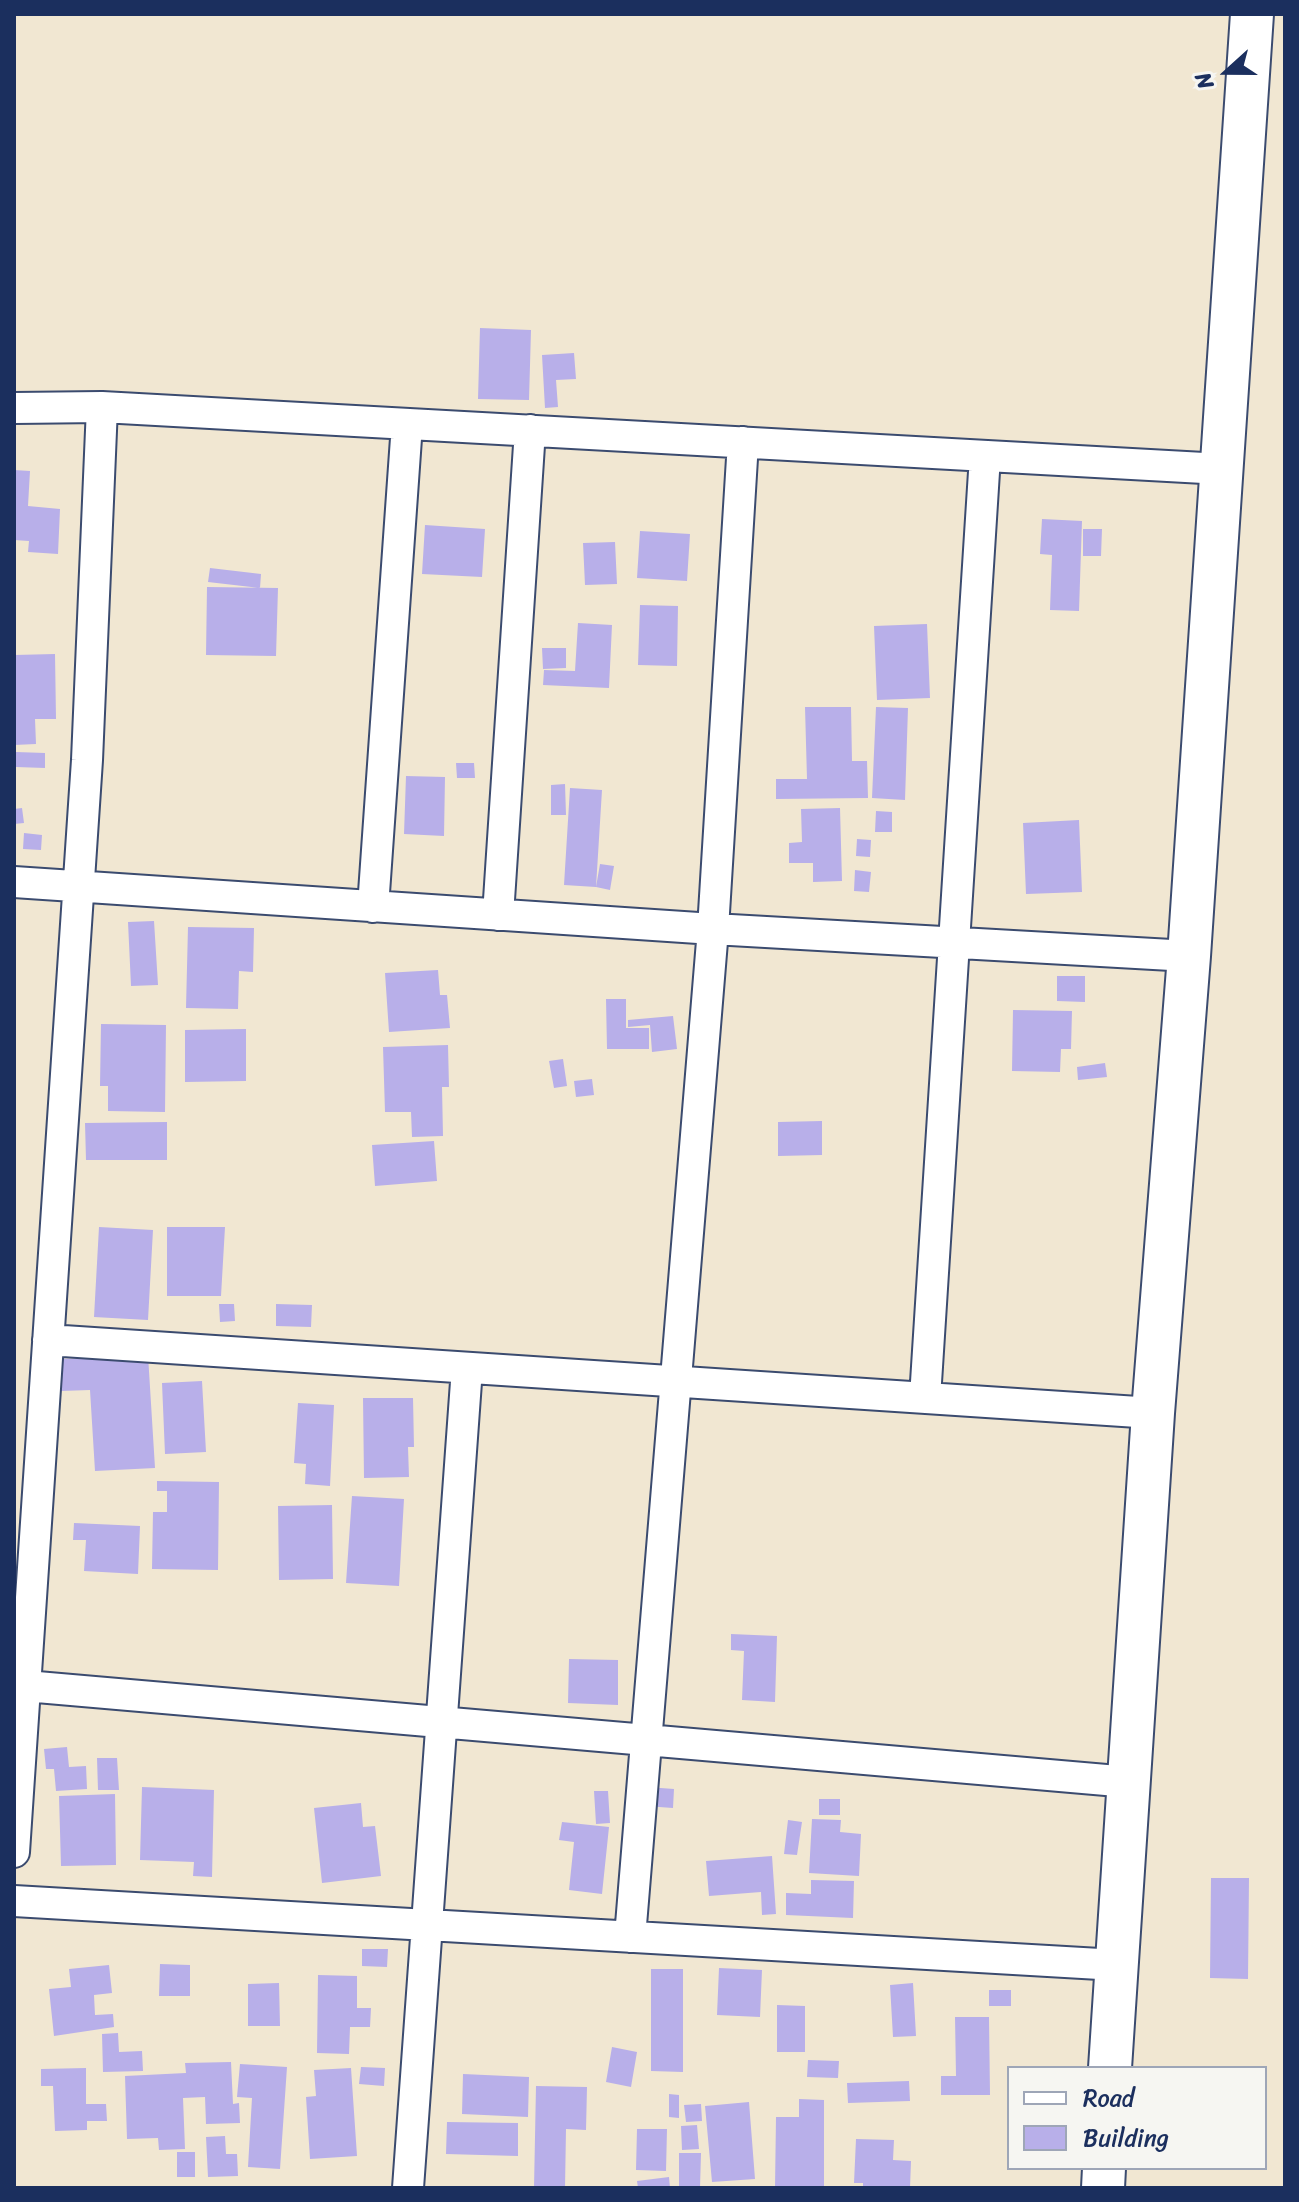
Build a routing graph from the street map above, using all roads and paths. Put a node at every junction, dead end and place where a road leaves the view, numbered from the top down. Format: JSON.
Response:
{"nodes":[{"id":1,"x":1252,"y":14,"type":"edge"},
{"id":2,"x":102,"y":407,"type":"junction"},
{"id":3,"x":14,"y":408,"type":"edge"},
{"id":4,"x":407,"y":424,"type":"junction"},
{"id":5,"x":530,"y":430,"type":"junction"},
{"id":6,"x":743,"y":442,"type":"junction"},
{"id":7,"x":985,"y":456,"type":"junction"},
{"id":8,"x":1222,"y":469,"type":"junction"},
{"id":9,"x":14,"y":882,"type":"edge"},
{"id":10,"x":78,"y":888,"type":"junction"},
{"id":11,"x":373,"y":907,"type":"junction"},
{"id":12,"x":498,"y":915,"type":"junction"},
{"id":13,"x":713,"y":929,"type":"junction"},
{"id":14,"x":954,"y":943,"type":"junction"},
{"id":15,"x":1189,"y":956,"type":"junction"},
{"id":16,"x":48,"y":1340,"type":"junction"},
{"id":17,"x":467,"y":1368,"type":"junction"},
{"id":18,"x":676,"y":1382,"type":"junction"},
{"id":19,"x":925,"y":1398,"type":"junction"},
{"id":20,"x":1153,"y":1413,"type":"junction"},
{"id":21,"x":20,"y":1685,"type":"edge"},
{"id":22,"x":441,"y":1722,"type":"junction"},
{"id":23,"x":646,"y":1740,"type":"junction"},
{"id":24,"x":1129,"y":1782,"type":"junction"},
{"id":25,"x":14,"y":1852,"type":"edge"},
{"id":26,"x":14,"y":1901,"type":"edge"},
{"id":27,"x":427,"y":1925,"type":"junction"},
{"id":28,"x":630,"y":1937,"type":"junction"},
{"id":29,"x":1117,"y":1965,"type":"junction"},
{"id":30,"x":1110,"y":2066,"type":"edge"},
{"id":31,"x":408,"y":2188,"type":"edge"}],
"edges":[{"from":1,"to":8,"type":"main road"},
{"from":2,"to":3,"type":"street"},
{"from":2,"to":4,"type":"street"},
{"from":2,"to":10,"type":"street"},
{"from":4,"to":5,"type":"street"},
{"from":4,"to":11,"type":"street"},
{"from":5,"to":6,"type":"street"},
{"from":5,"to":12,"type":"street"},
{"from":6,"to":7,"type":"street"},
{"from":6,"to":13,"type":"street"},
{"from":7,"to":8,"type":"street"},
{"from":7,"to":14,"type":"street"},
{"from":8,"to":15,"type":"main road"},
{"from":9,"to":10,"type":"street"},
{"from":10,"to":11,"type":"street"},
{"from":10,"to":16,"type":"street"},
{"from":11,"to":12,"type":"street"},
{"from":12,"to":13,"type":"street"},
{"from":13,"to":14,"type":"street"},
{"from":13,"to":18,"type":"street"},
{"from":14,"to":15,"type":"street"},
{"from":14,"to":19,"type":"street"},
{"from":15,"to":20,"type":"main road"},
{"from":16,"to":17,"type":"street"},
{"from":16,"to":21,"type":"street"},
{"from":17,"to":18,"type":"street"},
{"from":17,"to":22,"type":"street"},
{"from":18,"to":19,"type":"street"},
{"from":18,"to":23,"type":"street"},
{"from":19,"to":20,"type":"street"},
{"from":20,"to":24,"type":"main road"},
{"from":21,"to":22,"type":"street"},
{"from":21,"to":25,"type":"street"},
{"from":22,"to":23,"type":"street"},
{"from":22,"to":27,"type":"street"},
{"from":23,"to":24,"type":"street"},
{"from":23,"to":28,"type":"street"},
{"from":24,"to":29,"type":"main road"},
{"from":26,"to":27,"type":"street"},
{"from":27,"to":28,"type":"street"},
{"from":27,"to":31,"type":"street"},
{"from":28,"to":29,"type":"street"},
{"from":29,"to":30,"type":"main road"}]}
